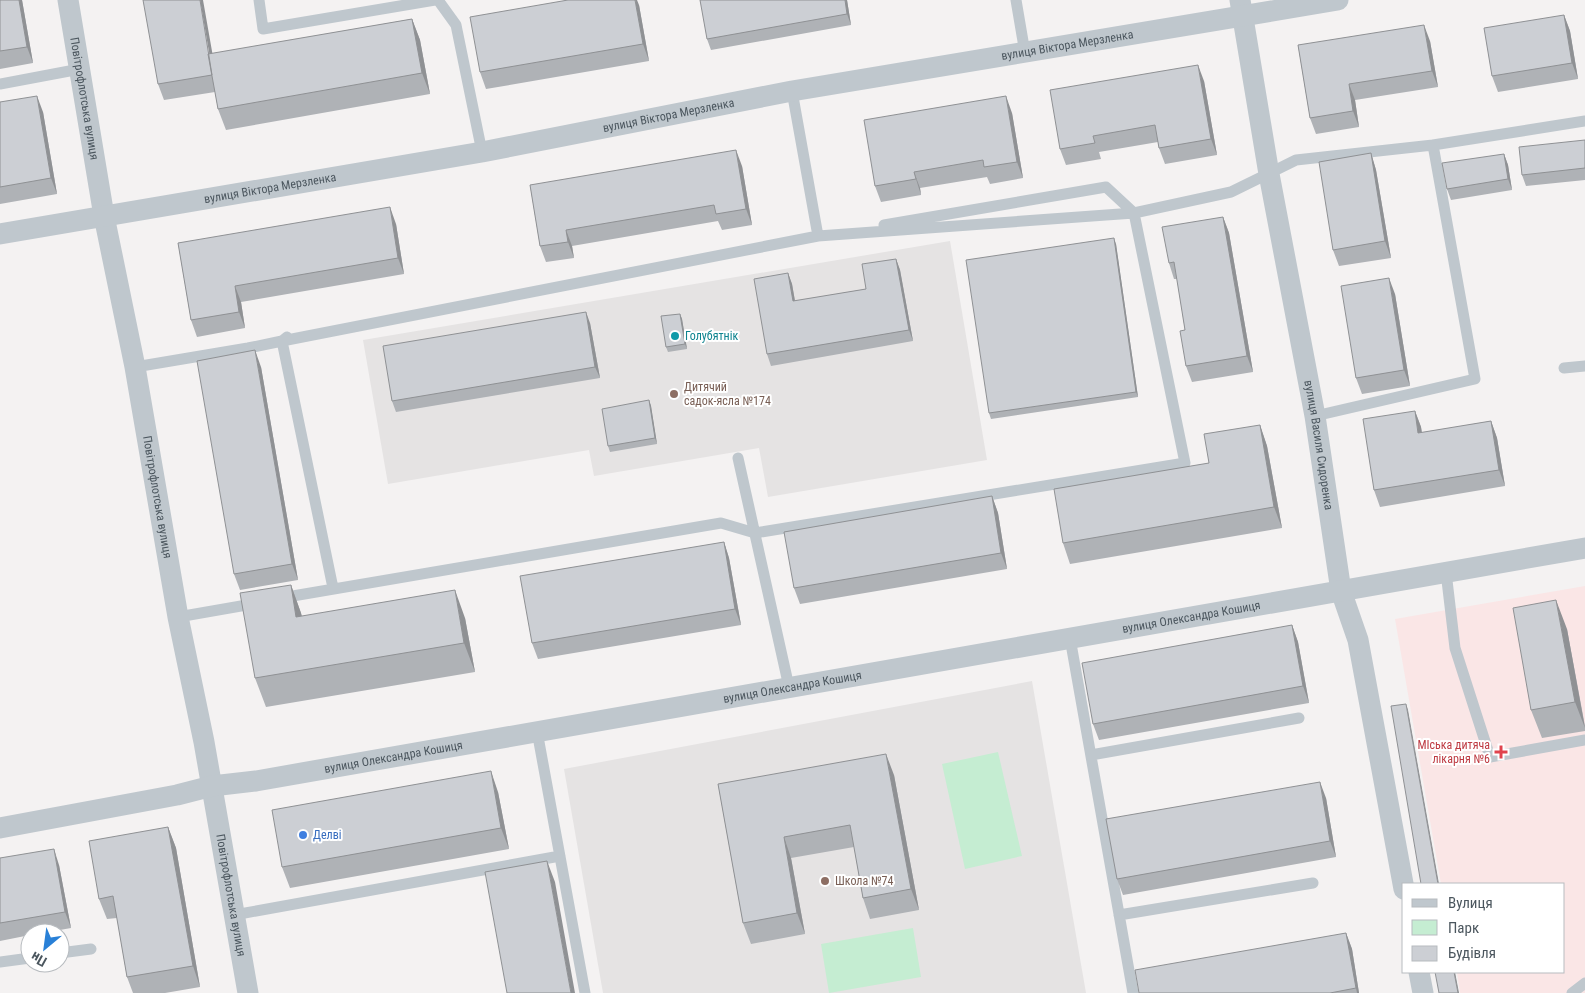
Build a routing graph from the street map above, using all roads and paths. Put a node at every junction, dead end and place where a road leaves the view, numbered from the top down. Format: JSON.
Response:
{"nodes":[{"id":1,"x":68,"y":0,"type":"edge"},
{"id":2,"x":258,"y":0,"type":"edge"},
{"id":3,"x":436,"y":0,"type":"edge"},
{"id":4,"x":1016,"y":0,"type":"edge"},
{"id":5,"x":1338,"y":0,"type":"edge"},
{"id":6,"x":1242,"y":8,"type":"edge"},
{"id":7,"x":1025,"y":53,"type":"junction"},
{"id":8,"x":80,"y":69,"type":"junction"},
{"id":9,"x":0,"y":84,"type":"edge"},
{"id":10,"x":792,"y":91,"type":"junction"},
{"id":11,"x":1585,"y":121,"type":"edge"},
{"id":12,"x":1433,"y":145,"type":"junction"},
{"id":13,"x":482,"y":152,"type":"junction"},
{"id":14,"x":1269,"y":174,"type":"junction"},
{"id":15,"x":1134,"y":213,"type":"junction"},
{"id":16,"x":104,"y":216,"type":"junction"},
{"id":17,"x":0,"y":234,"type":"edge"},
{"id":18,"x":818,"y":236,"type":"junction"},
{"id":19,"x":282,"y":341,"type":"junction"},
{"id":20,"x":1585,"y":366,"type":"edge"},
{"id":21,"x":135,"y":367,"type":"junction"},
{"id":22,"x":1564,"y":368,"type":"dead end"},
{"id":23,"x":1315,"y":416,"type":"junction"},
{"id":24,"x":738,"y":458,"type":"dead end"},
{"id":25,"x":755,"y":533,"type":"junction"},
{"id":26,"x":1585,"y":548,"type":"edge"},
{"id":27,"x":1446,"y":572,"type":"junction"},
{"id":28,"x":333,"y":588,"type":"junction"},
{"id":29,"x":1341,"y":591,"type":"junction"},
{"id":30,"x":178,"y":617,"type":"junction"},
{"id":31,"x":1070,"y":638,"type":"junction"},
{"id":32,"x":789,"y":687,"type":"junction"},
{"id":33,"x":1300,"y":718,"type":"dead end"},
{"id":34,"x":537,"y":731,"type":"junction"},
{"id":35,"x":1585,"y":740,"type":"edge"},
{"id":36,"x":1091,"y":755,"type":"junction"},
{"id":37,"x":212,"y":786,"type":"junction"},
{"id":38,"x":0,"y":828,"type":"edge"},
{"id":39,"x":560,"y":856,"type":"junction"},
{"id":40,"x":1313,"y":883,"type":"dead end"},
{"id":41,"x":1403,"y":883,"type":"edge"},
{"id":42,"x":234,"y":914,"type":"junction"},
{"id":43,"x":1119,"y":916,"type":"junction"},
{"id":44,"x":91,"y":949,"type":"dead end"},
{"id":45,"x":70,"y":952,"type":"edge"},
{"id":46,"x":20,"y":959,"type":"edge"},
{"id":47,"x":0,"y":962,"type":"edge"},
{"id":48,"x":1419,"y":973,"type":"edge"},
{"id":49,"x":1585,"y":983,"type":"edge"},
{"id":50,"x":248,"y":993,"type":"edge"},
{"id":51,"x":585,"y":993,"type":"edge"},
{"id":52,"x":1133,"y":993,"type":"edge"},
{"id":53,"x":1423,"y":993,"type":"edge"},
{"id":54,"x":1572,"y":993,"type":"edge"}],
"edges":[{"from":1,"to":8,"type":"street","name":"Повітрофлотська вулиця"},
{"from":2,"to":3,"type":"lane"},
{"from":3,"to":13,"type":"lane"},
{"from":4,"to":7,"type":"lane"},
{"from":5,"to":6,"type":"street","name":"вулиця Віктора Мерзленка"},
{"from":6,"to":7,"type":"street","name":"вулиця Віктора Мерзленка"},
{"from":6,"to":14,"type":"street","name":"вулиця Василя Сидоренка"},
{"from":7,"to":10,"type":"street","name":"вулиця Віктора Мерзленка"},
{"from":8,"to":9,"type":"lane"},
{"from":8,"to":16,"type":"street","name":"Повітрофлотська вулиця"},
{"from":10,"to":13,"type":"street","name":"вулиця Віктора Мерзленка"},
{"from":10,"to":18,"type":"lane"},
{"from":11,"to":12,"type":"lane"},
{"from":12,"to":14,"type":"lane"},
{"from":12,"to":23,"type":"lane"},
{"from":13,"to":16,"type":"street","name":"вулиця Віктора Мерзленка"},
{"from":14,"to":15,"type":"lane"},
{"from":14,"to":23,"type":"street","name":"вулиця Василя Сидоренка"},
{"from":15,"to":18,"type":"lane"},
{"from":15,"to":18,"type":"lane"},
{"from":15,"to":25,"type":"lane"},
{"from":16,"to":17,"type":"street","name":"вулиця Віктора Мерзленка"},
{"from":16,"to":21,"type":"street","name":"Повітрофлотська вулиця"},
{"from":18,"to":19,"type":"lane"},
{"from":19,"to":21,"type":"lane"},
{"from":19,"to":28,"type":"lane"},
{"from":20,"to":22,"type":"lane"},
{"from":21,"to":30,"type":"street","name":"Повітрофлотська вулиця"},
{"from":23,"to":29,"type":"street","name":"вулиця Василя Сидоренка"},
{"from":24,"to":25,"type":"lane"},
{"from":25,"to":28,"type":"lane"},
{"from":25,"to":32,"type":"lane"},
{"from":26,"to":27,"type":"street","name":"вулиця Олександра Кошиця"},
{"from":27,"to":29,"type":"street","name":"вулиця Олександра Кошиця"},
{"from":27,"to":35,"type":"lane"},
{"from":28,"to":30,"type":"lane"},
{"from":29,"to":31,"type":"street","name":"вулиця Олександра Кошиця"},
{"from":29,"to":41,"type":"street","name":"вулиця Василя Сидоренка"},
{"from":30,"to":37,"type":"street","name":"Повітрофлотська вулиця"},
{"from":31,"to":32,"type":"street","name":"вулиця Олександра Кошиця"},
{"from":31,"to":36,"type":"lane"},
{"from":32,"to":34,"type":"street","name":"вулиця Олександра Кошиця"},
{"from":33,"to":36,"type":"lane"},
{"from":34,"to":37,"type":"street","name":"вулиця Олександра Кошиця"},
{"from":34,"to":39,"type":"lane"},
{"from":36,"to":43,"type":"lane"},
{"from":37,"to":38,"type":"street","name":"вулиця Олександра Кошиця"},
{"from":37,"to":42,"type":"street","name":"Повітрофлотська вулиця"},
{"from":39,"to":42,"type":"lane"},
{"from":39,"to":51,"type":"lane"},
{"from":40,"to":43,"type":"lane"},
{"from":42,"to":50,"type":"street","name":"Повітрофлотська вулиця"},
{"from":43,"to":52,"type":"lane"},
{"from":44,"to":45,"type":"lane"},
{"from":46,"to":47,"type":"lane"},
{"from":48,"to":53,"type":"street"},
{"from":49,"to":54,"type":"lane"}]}
